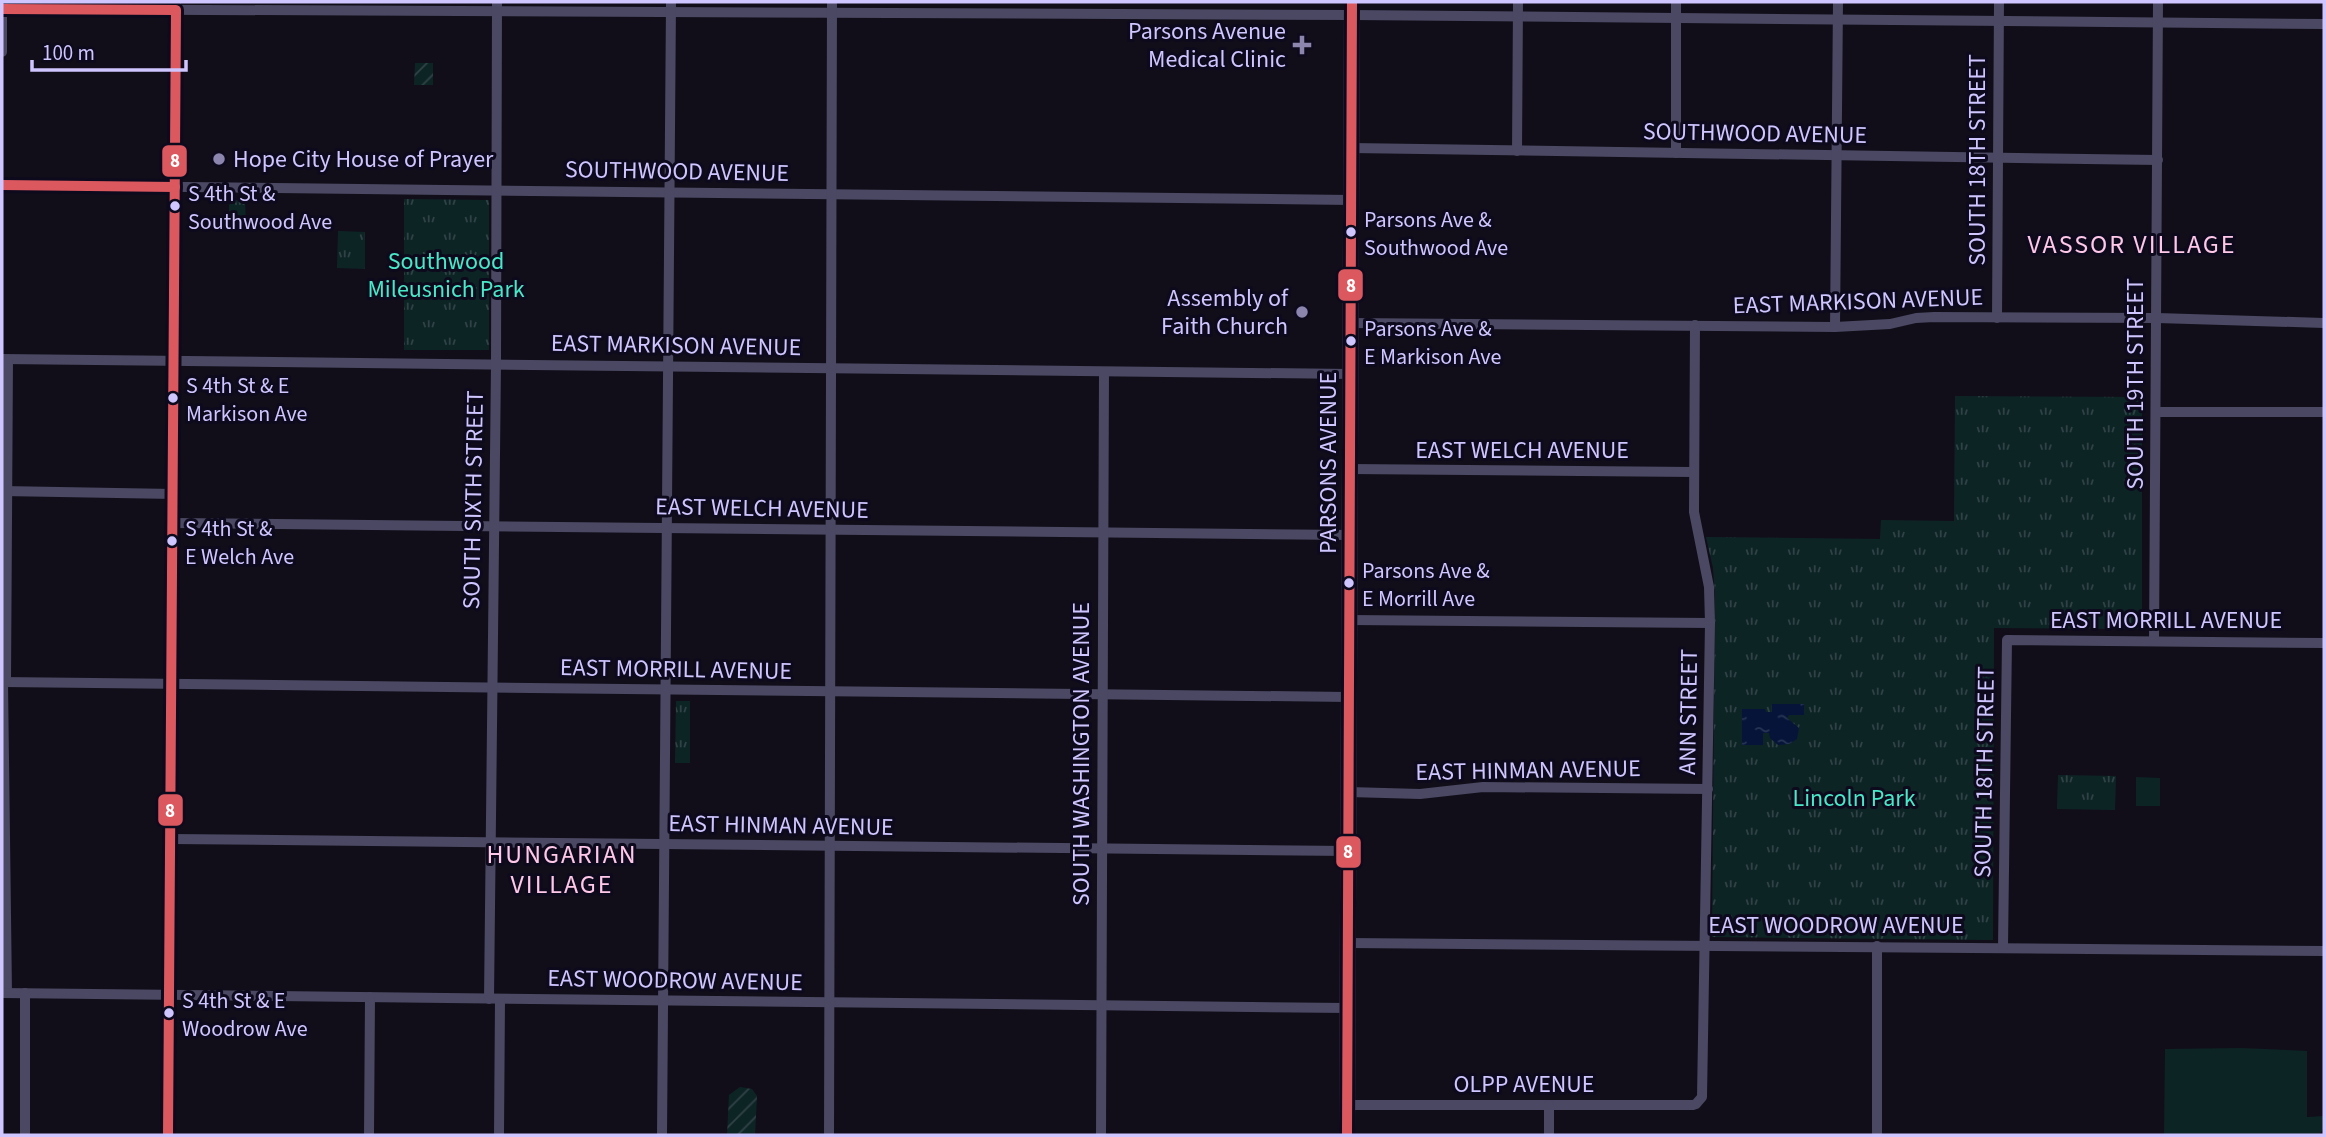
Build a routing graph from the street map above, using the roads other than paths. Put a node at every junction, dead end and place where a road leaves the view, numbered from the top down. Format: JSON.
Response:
{"nodes":[{"id":1,"x":2,"y":2,"type":"edge"},
{"id":2,"x":1105,"y":2,"type":"edge"},
{"id":3,"x":1518,"y":2,"type":"edge"},
{"id":4,"x":1676,"y":2,"type":"edge"},
{"id":5,"x":1838,"y":2,"type":"edge"},
{"id":6,"x":1999,"y":2,"type":"edge"},
{"id":7,"x":2158,"y":2,"type":"edge"},
{"id":8,"x":176,"y":6,"type":"edge"},
{"id":9,"x":330,"y":6,"type":"edge"},
{"id":10,"x":496,"y":6,"type":"edge"},
{"id":11,"x":671,"y":7,"type":"edge"},
{"id":12,"x":832,"y":8,"type":"edge"},
{"id":13,"x":2,"y":9,"type":"edge"},
{"id":14,"x":1352,"y":9,"type":"edge"},
{"id":15,"x":1105,"y":15,"type":"junction"},
{"id":16,"x":1518,"y":18,"type":"junction"},
{"id":17,"x":1676,"y":19,"type":"junction"},
{"id":18,"x":1838,"y":20,"type":"junction"},
{"id":19,"x":1999,"y":22,"type":"junction"},
{"id":20,"x":2158,"y":23,"type":"junction"},
{"id":21,"x":2324,"y":24,"type":"edge"},
{"id":22,"x":2,"y":52,"type":"edge"},
{"id":23,"x":1351,"y":148,"type":"junction"},
{"id":24,"x":1517,"y":151,"type":"junction"},
{"id":25,"x":1676,"y":153,"type":"junction"},
{"id":26,"x":1836,"y":155,"type":"junction"},
{"id":27,"x":1998,"y":158,"type":"junction"},
{"id":28,"x":2158,"y":160,"type":"junction"},
{"id":29,"x":2,"y":185,"type":"edge"},
{"id":30,"x":175,"y":187,"type":"junction"},
{"id":31,"x":496,"y":190,"type":"junction"},
{"id":32,"x":670,"y":192,"type":"junction"},
{"id":33,"x":832,"y":194,"type":"junction"},
{"id":34,"x":1351,"y":200,"type":"junction"},
{"id":35,"x":1997,"y":318,"type":"junction"},
{"id":36,"x":2157,"y":318,"type":"junction"},
{"id":37,"x":1351,"y":323,"type":"junction"},
{"id":38,"x":2324,"y":323,"type":"edge"},
{"id":39,"x":1696,"y":325,"type":"junction"},
{"id":40,"x":1835,"y":327,"type":"junction"},
{"id":41,"x":5,"y":360,"type":"edge"},
{"id":42,"x":174,"y":361,"type":"junction"},
{"id":43,"x":496,"y":364,"type":"junction"},
{"id":44,"x":669,"y":366,"type":"junction"},
{"id":45,"x":831,"y":368,"type":"junction"},
{"id":46,"x":1109,"y":372,"type":"junction"},
{"id":47,"x":1350,"y":374,"type":"junction"},
{"id":48,"x":2157,"y":412,"type":"junction"},
{"id":49,"x":2324,"y":412,"type":"edge"},
{"id":50,"x":1350,"y":470,"type":"junction"},
{"id":51,"x":1693,"y":472,"type":"junction"},
{"id":52,"x":5,"y":491,"type":"edge"},
{"id":53,"x":174,"y":494,"type":"junction"},
{"id":54,"x":174,"y":523,"type":"junction"},
{"id":55,"x":494,"y":526,"type":"junction"},
{"id":56,"x":668,"y":528,"type":"junction"},
{"id":57,"x":830,"y":530,"type":"junction"},
{"id":58,"x":1103,"y":533,"type":"junction"},
{"id":59,"x":1350,"y":536,"type":"junction"},
{"id":60,"x":1350,"y":620,"type":"junction"},
{"id":61,"x":1710,"y":623,"type":"junction"},
{"id":62,"x":2007,"y":640,"type":"joint"},
{"id":63,"x":2154,"y":641,"type":"junction"},
{"id":64,"x":2324,"y":643,"type":"edge"},
{"id":65,"x":4,"y":682,"type":"edge"},
{"id":66,"x":172,"y":684,"type":"junction"},
{"id":67,"x":492,"y":688,"type":"junction"},
{"id":68,"x":666,"y":691,"type":"junction"},
{"id":69,"x":830,"y":692,"type":"junction"},
{"id":70,"x":1103,"y":694,"type":"junction"},
{"id":71,"x":1349,"y":696,"type":"junction"},
{"id":72,"x":1708,"y":789,"type":"junction"},
{"id":73,"x":1349,"y":792,"type":"junction"},
{"id":74,"x":171,"y":839,"type":"junction"},
{"id":75,"x":491,"y":843,"type":"junction"},
{"id":76,"x":664,"y":845,"type":"junction"},
{"id":77,"x":829,"y":847,"type":"junction"},
{"id":78,"x":1102,"y":850,"type":"junction"},
{"id":79,"x":1348,"y":851,"type":"junction"},
{"id":80,"x":1348,"y":943,"type":"junction"},
{"id":81,"x":1706,"y":946,"type":"junction"},
{"id":82,"x":1877,"y":946,"type":"junction"},
{"id":83,"x":2003,"y":947,"type":"junction"},
{"id":84,"x":2324,"y":951,"type":"edge"},
{"id":85,"x":5,"y":993,"type":"edge"},
{"id":86,"x":25,"y":993,"type":"junction"},
{"id":87,"x":170,"y":994,"type":"junction"},
{"id":88,"x":370,"y":997,"type":"junction"},
{"id":89,"x":494,"y":999,"type":"junction"},
{"id":90,"x":663,"y":1002,"type":"junction"},
{"id":91,"x":829,"y":1003,"type":"junction"},
{"id":92,"x":1101,"y":1006,"type":"junction"},
{"id":93,"x":1347,"y":1008,"type":"junction"},
{"id":94,"x":1699,"y":1101,"type":"joint"},
{"id":95,"x":1347,"y":1105,"type":"junction"},
{"id":96,"x":1549,"y":1105,"type":"junction"},
{"id":97,"x":25,"y":1135,"type":"edge"},
{"id":98,"x":168,"y":1135,"type":"edge"},
{"id":99,"x":369,"y":1135,"type":"edge"},
{"id":100,"x":499,"y":1135,"type":"edge"},
{"id":101,"x":662,"y":1135,"type":"edge"},
{"id":102,"x":829,"y":1135,"type":"edge"},
{"id":103,"x":1101,"y":1135,"type":"edge"},
{"id":104,"x":1347,"y":1135,"type":"edge"},
{"id":105,"x":1549,"y":1135,"type":"edge"},
{"id":106,"x":1877,"y":1135,"type":"edge"}],
"edges":[{"from":1,"to":13,"type":"street"},
{"from":2,"to":15,"type":"street"},
{"from":3,"to":16,"type":"street"},
{"from":4,"to":17,"type":"street"},
{"from":5,"to":18,"type":"street"},
{"from":6,"to":19,"type":"street","name":"SOUTH 18TH STREET"},
{"from":7,"to":20,"type":"street","name":"SOUTH 19TH STREET"},
{"from":8,"to":9,"type":"street"},
{"from":8,"to":13,"type":"street"},
{"from":8,"to":30,"type":"street"},
{"from":9,"to":10,"type":"street"},
{"from":10,"to":11,"type":"street"},
{"from":10,"to":31,"type":"street","name":"SOUTH SIXTH STREET"},
{"from":11,"to":12,"type":"street"},
{"from":11,"to":32,"type":"street"},
{"from":12,"to":15,"type":"street"},
{"from":12,"to":33,"type":"street"},
{"from":13,"to":22,"type":"street"},
{"from":14,"to":15,"type":"street"},
{"from":14,"to":16,"type":"street"},
{"from":14,"to":23,"type":"main road","name":"PARSONS AVENUE"},
{"from":16,"to":17,"type":"street"},
{"from":16,"to":24,"type":"street"},
{"from":17,"to":18,"type":"street"},
{"from":17,"to":25,"type":"street"},
{"from":18,"to":19,"type":"street"},
{"from":18,"to":26,"type":"street"},
{"from":19,"to":20,"type":"street"},
{"from":19,"to":27,"type":"street","name":"SOUTH 18TH STREET"},
{"from":20,"to":21,"type":"street"},
{"from":20,"to":28,"type":"street","name":"SOUTH 19TH STREET"},
{"from":23,"to":24,"type":"street","name":"SOUTHWOOD AVENUE"},
{"from":23,"to":34,"type":"main road","name":"PARSONS AVENUE"},
{"from":24,"to":25,"type":"street","name":"SOUTHWOOD AVENUE"},
{"from":25,"to":26,"type":"street","name":"SOUTHWOOD AVENUE"},
{"from":26,"to":27,"type":"street","name":"SOUTHWOOD AVENUE"},
{"from":26,"to":40,"type":"street"},
{"from":27,"to":28,"type":"street","name":"SOUTHWOOD AVENUE"},
{"from":27,"to":35,"type":"street","name":"SOUTH 18TH STREET"},
{"from":28,"to":36,"type":"street","name":"SOUTH 19TH STREET"},
{"from":29,"to":30,"type":"street","name":"SOUTHWOOD AVENUE"},
{"from":30,"to":31,"type":"street","name":"SOUTHWOOD AVENUE"},
{"from":30,"to":42,"type":"street"},
{"from":31,"to":32,"type":"street","name":"SOUTHWOOD AVENUE"},
{"from":31,"to":43,"type":"street","name":"SOUTH SIXTH STREET"},
{"from":32,"to":33,"type":"street","name":"SOUTHWOOD AVENUE"},
{"from":32,"to":44,"type":"street"},
{"from":33,"to":34,"type":"street","name":"SOUTHWOOD AVENUE"},
{"from":33,"to":45,"type":"street"},
{"from":34,"to":37,"type":"main road","name":"PARSONS AVENUE"},
{"from":35,"to":36,"type":"street","name":"EAST MARKISON AVENUE"},
{"from":35,"to":40,"type":"street","name":"EAST MARKISON AVENUE"},
{"from":36,"to":38,"type":"street","name":"EAST MARKISON AVENUE"},
{"from":36,"to":48,"type":"street","name":"SOUTH 19TH STREET"},
{"from":37,"to":39,"type":"street","name":"EAST MARKISON AVENUE"},
{"from":37,"to":47,"type":"main road","name":"PARSONS AVENUE"},
{"from":39,"to":40,"type":"street","name":"EAST MARKISON AVENUE"},
{"from":39,"to":51,"type":"street","name":"ANN STREET"},
{"from":41,"to":42,"type":"street","name":"EAST MARKISON AVENUE"},
{"from":41,"to":52,"type":"street"},
{"from":42,"to":43,"type":"street","name":"EAST MARKISON AVENUE"},
{"from":42,"to":53,"type":"street"},
{"from":43,"to":44,"type":"street","name":"EAST MARKISON AVENUE"},
{"from":43,"to":55,"type":"street","name":"SOUTH SIXTH STREET"},
{"from":44,"to":45,"type":"street","name":"EAST MARKISON AVENUE"},
{"from":44,"to":56,"type":"street"},
{"from":45,"to":46,"type":"street","name":"EAST MARKISON AVENUE"},
{"from":45,"to":57,"type":"street"},
{"from":46,"to":47,"type":"street","name":"EAST MARKISON AVENUE"},
{"from":46,"to":58,"type":"street","name":"SOUTH WASHINGTON AVENUE"},
{"from":47,"to":50,"type":"main road","name":"PARSONS AVENUE"},
{"from":48,"to":49,"type":"street"},
{"from":48,"to":63,"type":"street","name":"SOUTH 19TH STREET"},
{"from":50,"to":51,"type":"street","name":"EAST WELCH AVENUE"},
{"from":50,"to":59,"type":"main road","name":"PARSONS AVENUE"},
{"from":51,"to":61,"type":"street","name":"ANN STREET"},
{"from":52,"to":53,"type":"street"},
{"from":52,"to":65,"type":"street"},
{"from":53,"to":54,"type":"street"},
{"from":54,"to":55,"type":"street","name":"EAST WELCH AVENUE"},
{"from":54,"to":66,"type":"street"},
{"from":55,"to":56,"type":"street","name":"EAST WELCH AVENUE"},
{"from":55,"to":67,"type":"street","name":"SOUTH SIXTH STREET"},
{"from":56,"to":57,"type":"street","name":"EAST WELCH AVENUE"},
{"from":56,"to":68,"type":"street"},
{"from":57,"to":58,"type":"street","name":"EAST WELCH AVENUE"},
{"from":57,"to":69,"type":"street"},
{"from":58,"to":59,"type":"street","name":"EAST WELCH AVENUE"},
{"from":58,"to":70,"type":"street","name":"SOUTH WASHINGTON AVENUE"},
{"from":59,"to":60,"type":"main road","name":"PARSONS AVENUE"},
{"from":60,"to":61,"type":"street"},
{"from":60,"to":71,"type":"main road","name":"PARSONS AVENUE"},
{"from":61,"to":72,"type":"street","name":"ANN STREET"},
{"from":62,"to":63,"type":"street","name":"EAST MORRILL AVENUE"},
{"from":62,"to":83,"type":"street","name":"SOUTH 18TH STREET"},
{"from":63,"to":64,"type":"street","name":"EAST MORRILL AVENUE"},
{"from":65,"to":66,"type":"street","name":"EAST MORRILL AVENUE"},
{"from":65,"to":85,"type":"street"},
{"from":66,"to":67,"type":"street","name":"EAST MORRILL AVENUE"},
{"from":66,"to":74,"type":"street"},
{"from":67,"to":68,"type":"street","name":"EAST MORRILL AVENUE"},
{"from":67,"to":75,"type":"street","name":"SOUTH SIXTH STREET"},
{"from":68,"to":69,"type":"street","name":"EAST MORRILL AVENUE"},
{"from":68,"to":76,"type":"street"},
{"from":69,"to":70,"type":"street","name":"EAST MORRILL AVENUE"},
{"from":69,"to":77,"type":"street"},
{"from":70,"to":71,"type":"street","name":"EAST MORRILL AVENUE"},
{"from":70,"to":78,"type":"street","name":"SOUTH WASHINGTON AVENUE"},
{"from":71,"to":73,"type":"main road","name":"PARSONS AVENUE"},
{"from":72,"to":73,"type":"street","name":"EAST HINMAN AVENUE"},
{"from":72,"to":81,"type":"street","name":"ANN STREET"},
{"from":73,"to":79,"type":"main road","name":"PARSONS AVENUE"},
{"from":74,"to":75,"type":"street","name":"EAST HINMAN AVENUE"},
{"from":74,"to":87,"type":"street"},
{"from":75,"to":76,"type":"street","name":"EAST HINMAN AVENUE"},
{"from":75,"to":89,"type":"street","name":"SOUTH SIXTH STREET"},
{"from":76,"to":77,"type":"street","name":"EAST HINMAN AVENUE"},
{"from":76,"to":90,"type":"street"},
{"from":77,"to":78,"type":"street","name":"EAST HINMAN AVENUE"},
{"from":77,"to":91,"type":"street"},
{"from":78,"to":79,"type":"street","name":"EAST HINMAN AVENUE"},
{"from":78,"to":92,"type":"street","name":"SOUTH WASHINGTON AVENUE"},
{"from":79,"to":80,"type":"main road","name":"PARSONS AVENUE"},
{"from":80,"to":81,"type":"street","name":"EAST WOODROW AVENUE"},
{"from":80,"to":93,"type":"main road","name":"PARSONS AVENUE"},
{"from":81,"to":82,"type":"street","name":"EAST WOODROW AVENUE"},
{"from":81,"to":94,"type":"street","name":"ANN STREET"},
{"from":82,"to":83,"type":"street","name":"EAST WOODROW AVENUE"},
{"from":82,"to":106,"type":"street"},
{"from":83,"to":84,"type":"street","name":"EAST WOODROW AVENUE"},
{"from":85,"to":86,"type":"street","name":"EAST WOODROW AVENUE"},
{"from":86,"to":87,"type":"street","name":"EAST WOODROW AVENUE"},
{"from":86,"to":97,"type":"street"},
{"from":87,"to":88,"type":"street","name":"EAST WOODROW AVENUE"},
{"from":87,"to":98,"type":"street"},
{"from":88,"to":89,"type":"street","name":"EAST WOODROW AVENUE"},
{"from":88,"to":99,"type":"street"},
{"from":89,"to":90,"type":"street","name":"EAST WOODROW AVENUE"},
{"from":89,"to":100,"type":"street","name":"SOUTH SIXTH STREET"},
{"from":90,"to":91,"type":"street","name":"EAST WOODROW AVENUE"},
{"from":90,"to":101,"type":"street"},
{"from":91,"to":92,"type":"street","name":"EAST WOODROW AVENUE"},
{"from":91,"to":102,"type":"street"},
{"from":92,"to":93,"type":"street","name":"EAST WOODROW AVENUE"},
{"from":92,"to":103,"type":"street","name":"SOUTH WASHINGTON AVENUE"},
{"from":93,"to":95,"type":"main road","name":"PARSONS AVENUE"},
{"from":94,"to":96,"type":"street","name":"OLPP AVENUE"},
{"from":95,"to":96,"type":"street","name":"OLPP AVENUE"},
{"from":95,"to":104,"type":"main road","name":"PARSONS AVENUE"},
{"from":96,"to":105,"type":"street"}]}
